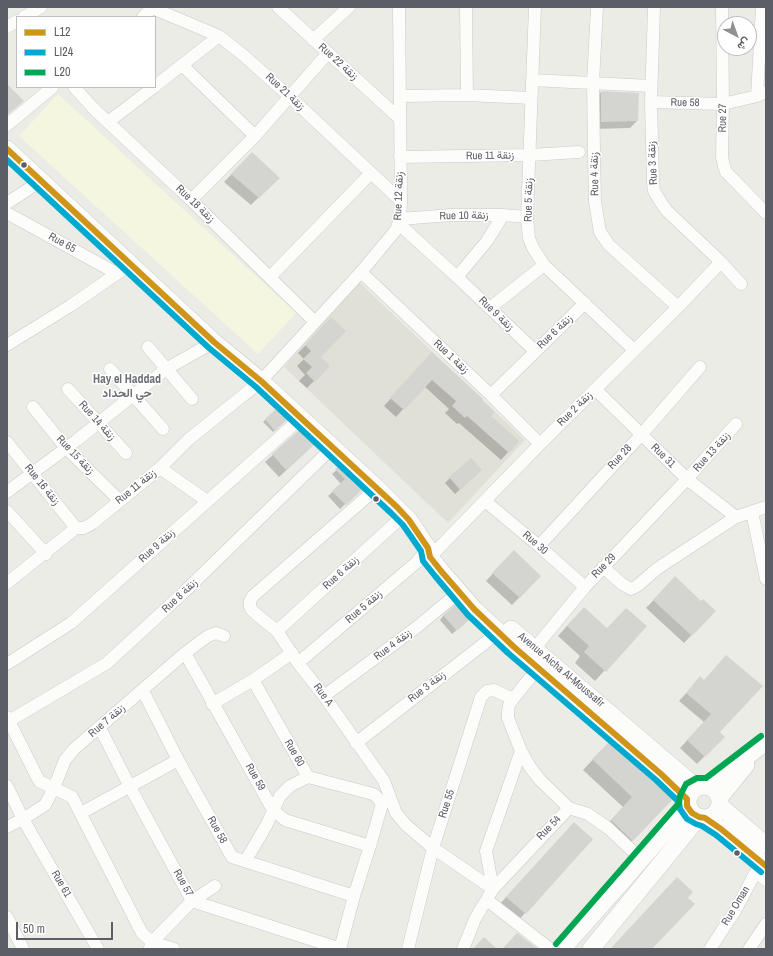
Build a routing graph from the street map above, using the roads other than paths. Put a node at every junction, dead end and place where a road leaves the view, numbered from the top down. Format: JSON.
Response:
{"nodes":[{"id":1,"x":41,"y":7,"type":"edge"},
{"id":2,"x":278,"y":7,"type":"edge"},
{"id":3,"x":349,"y":7,"type":"edge"},
{"id":4,"x":398,"y":7,"type":"edge"},
{"id":5,"x":466,"y":7,"type":"edge"},
{"id":6,"x":535,"y":7,"type":"edge"},
{"id":7,"x":596,"y":7,"type":"edge"},
{"id":8,"x":654,"y":7,"type":"edge"},
{"id":9,"x":722,"y":7,"type":"edge"},
{"id":10,"x":762,"y":7,"type":"edge"},
{"id":11,"x":152,"y":8,"type":"edge"},
{"id":12,"x":26,"y":16,"type":"edge"},
{"id":13,"x":143,"y":16,"type":"edge"},
{"id":14,"x":16,"y":22,"type":"edge"},
{"id":15,"x":7,"y":26,"type":"edge"},
{"id":16,"x":219,"y":36,"type":"junction"},
{"id":17,"x":313,"y":40,"type":"junction"},
{"id":18,"x":328,"y":53,"type":"junction"},
{"id":19,"x":182,"y":65,"type":"junction"},
{"id":20,"x":532,"y":80,"type":"junction"},
{"id":21,"x":594,"y":83,"type":"junction"},
{"id":22,"x":156,"y":85,"type":"edge"},
{"id":23,"x":651,"y":86,"type":"junction"},
{"id":24,"x":52,"y":88,"type":"edge"},
{"id":25,"x":75,"y":88,"type":"edge"},
{"id":26,"x":153,"y":88,"type":"edge"},
{"id":27,"x":762,"y":94,"type":"edge"},
{"id":28,"x":467,"y":95,"type":"junction"},
{"id":29,"x":289,"y":96,"type":"junction"},
{"id":30,"x":400,"y":96,"type":"junction"},
{"id":31,"x":531,"y":98,"type":"junction"},
{"id":32,"x":651,"y":102,"type":"junction"},
{"id":33,"x":723,"y":104,"type":"junction"},
{"id":34,"x":399,"y":118,"type":"junction"},
{"id":35,"x":108,"y":122,"type":"junction"},
{"id":36,"x":7,"y":124,"type":"edge"},
{"id":37,"x":255,"y":136,"type":"junction"},
{"id":38,"x":7,"y":149,"type":"edge"},
{"id":39,"x":579,"y":152,"type":"dead end"},
{"id":40,"x":530,"y":155,"type":"junction"},
{"id":41,"x":400,"y":157,"type":"junction"},
{"id":42,"x":371,"y":173,"type":"junction"},
{"id":43,"x":41,"y":181,"type":"junction"},
{"id":44,"x":191,"y":200,"type":"junction"},
{"id":45,"x":400,"y":201,"type":"junction"},
{"id":46,"x":7,"y":203,"type":"edge"},
{"id":47,"x":7,"y":213,"type":"edge"},
{"id":48,"x":766,"y":213,"type":"edge"},
{"id":49,"x":503,"y":216,"type":"junction"},
{"id":50,"x":528,"y":217,"type":"junction"},
{"id":51,"x":399,"y":221,"type":"junction"},
{"id":52,"x":721,"y":262,"type":"junction"},
{"id":53,"x":131,"y":264,"type":"junction"},
{"id":54,"x":544,"y":264,"type":"junction"},
{"id":55,"x":361,"y":272,"type":"junction"},
{"id":56,"x":116,"y":274,"type":"junction"},
{"id":57,"x":270,"y":277,"type":"junction"},
{"id":58,"x":457,"y":277,"type":"junction"},
{"id":59,"x":741,"y":284,"type":"dead end"},
{"id":60,"x":585,"y":303,"type":"junction"},
{"id":61,"x":678,"y":307,"type":"junction"},
{"id":62,"x":490,"y":308,"type":"junction"},
{"id":63,"x":315,"y":322,"type":"junction"},
{"id":64,"x":214,"y":342,"type":"junction"},
{"id":65,"x":7,"y":345,"type":"edge"},
{"id":66,"x":148,"y":347,"type":"dead end"},
{"id":67,"x":634,"y":350,"type":"junction"},
{"id":68,"x":535,"y":351,"type":"junction"},
{"id":69,"x":700,"y":367,"type":"dead end"},
{"id":70,"x":110,"y":369,"type":"dead end"},
{"id":71,"x":166,"y":369,"type":"junction"},
{"id":72,"x":260,"y":382,"type":"junction"},
{"id":73,"x":68,"y":389,"type":"dead end"},
{"id":74,"x":595,"y":389,"type":"junction"},
{"id":75,"x":132,"y":395,"type":"junction"},
{"id":76,"x":491,"y":395,"type":"junction"},
{"id":77,"x":192,"y":399,"type":"dead end"},
{"id":78,"x":33,"y":407,"type":"dead end"},
{"id":79,"x":301,"y":418,"type":"junction"},
{"id":80,"x":98,"y":423,"type":"junction"},
{"id":81,"x":736,"y":424,"type":"dead end"},
{"id":82,"x":163,"y":428,"type":"dead end"},
{"id":83,"x":641,"y":435,"type":"junction"},
{"id":84,"x":7,"y":442,"type":"edge"},
{"id":85,"x":540,"y":444,"type":"junction"},
{"id":86,"x":66,"y":448,"type":"junction"},
{"id":87,"x":332,"y":448,"type":"junction"},
{"id":88,"x":126,"y":453,"type":"dead end"},
{"id":89,"x":160,"y":468,"type":"junction"},
{"id":90,"x":32,"y":473,"type":"junction"},
{"id":91,"x":687,"y":479,"type":"junction"},
{"id":92,"x":377,"y":488,"type":"junction"},
{"id":93,"x":7,"y":492,"type":"edge"},
{"id":94,"x":119,"y":500,"type":"junction"},
{"id":95,"x":485,"y":500,"type":"junction"},
{"id":96,"x":207,"y":501,"type":"junction"},
{"id":97,"x":766,"y":507,"type":"edge"},
{"id":98,"x":7,"y":511,"type":"edge"},
{"id":99,"x":752,"y":512,"type":"junction"},
{"id":100,"x":404,"y":515,"type":"junction"},
{"id":101,"x":736,"y":517,"type":"junction"},
{"id":102,"x":76,"y":528,"type":"junction"},
{"id":103,"x":539,"y":546,"type":"junction"},
{"id":104,"x":430,"y":552,"type":"junction"},
{"id":105,"x":46,"y":554,"type":"junction"},
{"id":106,"x":604,"y":568,"type":"junction"},
{"id":107,"x":10,"y":577,"type":"edge"},
{"id":108,"x":766,"y":579,"type":"edge"},
{"id":109,"x":585,"y":587,"type":"junction"},
{"id":110,"x":459,"y":592,"type":"junction"},
{"id":111,"x":277,"y":631,"type":"junction"},
{"id":112,"x":499,"y":632,"type":"junction"},
{"id":113,"x":224,"y":636,"type":"dead end"},
{"id":114,"x":185,"y":653,"type":"junction"},
{"id":115,"x":292,"y":653,"type":"junction"},
{"id":116,"x":533,"y":658,"type":"junction"},
{"id":117,"x":298,"y":663,"type":"junction"},
{"id":118,"x":7,"y":664,"type":"edge"},
{"id":119,"x":253,"y":680,"type":"junction"},
{"id":120,"x":143,"y":691,"type":"junction"},
{"id":121,"x":324,"y":696,"type":"junction"},
{"id":122,"x":513,"y":699,"type":"junction"},
{"id":123,"x":212,"y":704,"type":"junction"},
{"id":124,"x":8,"y":719,"type":"edge"},
{"id":125,"x":100,"y":728,"type":"junction"},
{"id":126,"x":356,"y":743,"type":"junction"},
{"id":127,"x":762,"y":746,"type":"edge"},
{"id":128,"x":521,"y":751,"type":"junction"},
{"id":129,"x":178,"y":760,"type":"junction"},
{"id":130,"x":308,"y":777,"type":"junction"},
{"id":131,"x":7,"y":786,"type":"edge"},
{"id":132,"x":130,"y":787,"type":"junction"},
{"id":133,"x":54,"y":788,"type":"junction"},
{"id":134,"x":387,"y":802,"type":"junction"},
{"id":135,"x":703,"y":802,"type":"junction"},
{"id":136,"x":569,"y":808,"type":"junction"},
{"id":137,"x":273,"y":810,"type":"junction"},
{"id":138,"x":81,"y":813,"type":"junction"},
{"id":139,"x":23,"y":819,"type":"junction"},
{"id":140,"x":7,"y":827,"type":"edge"},
{"id":141,"x":766,"y":845,"type":"edge"},
{"id":142,"x":370,"y":846,"type":"junction"},
{"id":143,"x":433,"y":848,"type":"junction"},
{"id":144,"x":641,"y":859,"type":"junction"},
{"id":145,"x":246,"y":860,"type":"junction"},
{"id":146,"x":761,"y":867,"type":"edge"},
{"id":147,"x":766,"y":880,"type":"edge"},
{"id":148,"x":215,"y":886,"type":"dead end"},
{"id":149,"x":492,"y":889,"type":"junction"},
{"id":150,"x":354,"y":896,"type":"junction"},
{"id":151,"x":487,"y":900,"type":"junction"},
{"id":152,"x":192,"y":901,"type":"junction"},
{"id":153,"x":7,"y":917,"type":"edge"},
{"id":154,"x":766,"y":924,"type":"edge"},
{"id":155,"x":151,"y":945,"type":"edge"},
{"id":156,"x":23,"y":949,"type":"edge"},
{"id":157,"x":98,"y":949,"type":"edge"},
{"id":158,"x":174,"y":949,"type":"edge"},
{"id":159,"x":340,"y":949,"type":"edge"},
{"id":160,"x":408,"y":949,"type":"edge"},
{"id":161,"x":463,"y":949,"type":"edge"},
{"id":162,"x":550,"y":949,"type":"edge"},
{"id":163,"x":562,"y":949,"type":"edge"},
{"id":164,"x":591,"y":949,"type":"edge"},
{"id":165,"x":710,"y":949,"type":"edge"},
{"id":166,"x":749,"y":949,"type":"edge"}],
"edges":[{"from":1,"to":12,"type":"street"},
{"from":2,"to":17,"type":"street","name":"Rue 22 زنقة"},
{"from":3,"to":17,"type":"street"},
{"from":4,"to":30,"type":"street","name":"Rue 12 زنقة"},
{"from":5,"to":28,"type":"street"},
{"from":6,"to":20,"type":"street","name":"Rue 5 زنقة"},
{"from":7,"to":21,"type":"street","name":"Rue 4 زنقة"},
{"from":8,"to":23,"type":"street","name":"Rue 3 زنقة"},
{"from":9,"to":33,"type":"street","name":"Rue 27"},
{"from":10,"to":27,"type":"street"},
{"from":11,"to":13,"type":"street"},
{"from":11,"to":16,"type":"street","name":"Rue 21 زنقة"},
{"from":14,"to":15,"type":"street"},
{"from":16,"to":19,"type":"street"},
{"from":16,"to":29,"type":"street","name":"Rue 21 زنقة"},
{"from":17,"to":18,"type":"street","name":"Rue 22 زنقة"},
{"from":18,"to":29,"type":"street"},
{"from":18,"to":34,"type":"street","name":"Rue 22 زنقة"},
{"from":19,"to":22,"type":"street"},
{"from":19,"to":37,"type":"street"},
{"from":20,"to":21,"type":"street"},
{"from":20,"to":31,"type":"street","name":"Rue 5 زنقة"},
{"from":21,"to":23,"type":"street"},
{"from":21,"to":61,"type":"street","name":"Rue 4 زنقة"},
{"from":23,"to":32,"type":"street","name":"Rue 3 زنقة"},
{"from":24,"to":36,"type":"street"},
{"from":25,"to":35,"type":"street","name":"Rue 18 زنقة"},
{"from":26,"to":35,"type":"street"},
{"from":27,"to":33,"type":"street","name":"Rue 58"},
{"from":28,"to":30,"type":"street"},
{"from":28,"to":31,"type":"street"},
{"from":29,"to":37,"type":"street"},
{"from":29,"to":42,"type":"street","name":"Rue 21 زنقة"},
{"from":30,"to":34,"type":"street","name":"Rue 12 زنقة"},
{"from":31,"to":40,"type":"street","name":"Rue 5 زنقة"},
{"from":32,"to":33,"type":"street","name":"Rue 58"},
{"from":32,"to":52,"type":"street","name":"Rue 3 زنقة"},
{"from":33,"to":48,"type":"street","name":"Rue 27"},
{"from":34,"to":41,"type":"street","name":"Rue 12 زنقة"},
{"from":35,"to":44,"type":"street","name":"Rue 18 زنقة"},
{"from":37,"to":44,"type":"street"},
{"from":38,"to":43,"type":"street","name":"Avenue Aicha Al-Moussafir"},
{"from":39,"to":40,"type":"street","name":"Rue 11 زنقة"},
{"from":40,"to":41,"type":"street","name":"Rue 11 زنقة"},
{"from":40,"to":50,"type":"street","name":"Rue 5 زنقة"},
{"from":41,"to":45,"type":"street","name":"Rue 12 زنقة"},
{"from":42,"to":45,"type":"street","name":"Rue 21 زنقة"},
{"from":42,"to":57,"type":"street"},
{"from":43,"to":46,"type":"street"},
{"from":43,"to":53,"type":"street","name":"Avenue Aicha Al-Moussafir"},
{"from":44,"to":57,"type":"street","name":"Rue 18 زنقة"},
{"from":45,"to":51,"type":"street","name":"Rue 12 زنقة"},
{"from":47,"to":56,"type":"street","name":"Rue 65"},
{"from":49,"to":50,"type":"street","name":"Rue 10 زنقة"},
{"from":49,"to":51,"type":"street","name":"Rue 10 زنقة"},
{"from":49,"to":58,"type":"street"},
{"from":50,"to":54,"type":"street","name":"Rue 5 زنقة"},
{"from":51,"to":55,"type":"street","name":"Rue 12 زنقة"},
{"from":51,"to":58,"type":"street","name":"Rue 9 زنقة"},
{"from":52,"to":59,"type":"street","name":"Rue 3 زنقة"},
{"from":52,"to":61,"type":"street","name":"Rue 2 زنقة"},
{"from":53,"to":56,"type":"street"},
{"from":53,"to":64,"type":"street","name":"Avenue Aicha Al-Moussafir"},
{"from":54,"to":60,"type":"street","name":"Rue 5 زنقة"},
{"from":54,"to":62,"type":"street"},
{"from":55,"to":63,"type":"street","name":"Rue 12 زنقة"},
{"from":55,"to":76,"type":"street","name":"Rue 1 زنقة"},
{"from":56,"to":65,"type":"street"},
{"from":57,"to":63,"type":"street","name":"Rue 18 زنقة"},
{"from":58,"to":62,"type":"street","name":"Rue 9 زنقة"},
{"from":60,"to":67,"type":"street","name":"Rue 5 زنقة"},
{"from":60,"to":68,"type":"street","name":"Rue 6 زنقة"},
{"from":61,"to":67,"type":"street","name":"Rue 2 زنقة"},
{"from":62,"to":68,"type":"street","name":"Rue 9 زنقة"},
{"from":63,"to":72,"type":"street","name":"Rue 12 زنقة"},
{"from":64,"to":71,"type":"street"},
{"from":64,"to":72,"type":"street","name":"Avenue Aicha Al-Moussafir"},
{"from":66,"to":71,"type":"street"},
{"from":67,"to":74,"type":"street","name":"Rue 2 زنقة"},
{"from":68,"to":76,"type":"street","name":"Rue 6 زنقة"},
{"from":69,"to":83,"type":"street","name":"Rue 28"},
{"from":70,"to":75,"type":"street"},
{"from":71,"to":75,"type":"street"},
{"from":71,"to":77,"type":"street"},
{"from":72,"to":79,"type":"street","name":"Avenue Aicha Al-Moussafir"},
{"from":72,"to":89,"type":"street","name":"Rue 11 زنقة"},
{"from":73,"to":80,"type":"street","name":"Rue 14 زنقة"},
{"from":74,"to":83,"type":"street","name":"Rue 31"},
{"from":74,"to":85,"type":"street","name":"Rue 2 زنقة"},
{"from":75,"to":80,"type":"street"},
{"from":75,"to":82,"type":"street"},
{"from":76,"to":85,"type":"street","name":"Rue 1 زنقة"},
{"from":78,"to":86,"type":"street","name":"Rue 15 زنقة"},
{"from":79,"to":87,"type":"street","name":"Avenue Aicha Al-Moussafir"},
{"from":79,"to":96,"type":"street","name":"Rue 9 زنقة"},
{"from":80,"to":86,"type":"street"},
{"from":80,"to":88,"type":"street","name":"Rue 14 زنقة"},
{"from":81,"to":91,"type":"street","name":"Rue 13 زنقة"},
{"from":83,"to":91,"type":"street","name":"Rue 31"},
{"from":83,"to":103,"type":"street","name":"Rue 28"},
{"from":84,"to":90,"type":"street","name":"Rue 16 زنقة"},
{"from":85,"to":95,"type":"street","name":"Rue 2 زنقة"},
{"from":86,"to":90,"type":"street"},
{"from":86,"to":94,"type":"street","name":"Rue 15 زنقة"},
{"from":87,"to":92,"type":"street","name":"Avenue Aicha Al-Moussafir"},
{"from":87,"to":124,"type":"street","name":"Rue 8 زنقة"},
{"from":89,"to":94,"type":"street","name":"Rue 11 زنقة"},
{"from":89,"to":96,"type":"street"},
{"from":90,"to":93,"type":"street"},
{"from":90,"to":102,"type":"street","name":"Rue 16 زنقة"},
{"from":91,"to":101,"type":"street","name":"Rue 31"},
{"from":91,"to":106,"type":"street","name":"Rue 29"},
{"from":92,"to":100,"type":"street","name":"Avenue Aicha Al-Moussafir"},
{"from":92,"to":111,"type":"street","name":"Rue A"},
{"from":94,"to":102,"type":"street","name":"Rue 11 زنقة"},
{"from":95,"to":103,"type":"street","name":"Rue 30"},
{"from":95,"to":104,"type":"street","name":"Rue 2 زنقة"},
{"from":96,"to":118,"type":"street","name":"Rue 9 زنقة"},
{"from":97,"to":99,"type":"street"},
{"from":98,"to":105,"type":"street"},
{"from":99,"to":101,"type":"street"},
{"from":99,"to":108,"type":"street"},
{"from":100,"to":104,"type":"street","name":"Avenue Aicha Al-Moussafir"},
{"from":100,"to":111,"type":"street","name":"Rue 6 زنقة"},
{"from":101,"to":106,"type":"street"},
{"from":102,"to":105,"type":"street","name":"Rue 11 زنقة"},
{"from":103,"to":109,"type":"street","name":"Rue 30"},
{"from":104,"to":110,"type":"street","name":"Avenue Aicha Al-Moussafir"},
{"from":104,"to":116,"type":"street","name":"Avenue Aicha Al-Moussafir"},
{"from":104,"to":117,"type":"street","name":"Rue 5 زنقة"},
{"from":105,"to":107,"type":"street","name":"Rue 11 زنقة"},
{"from":106,"to":109,"type":"street","name":"Rue 29"},
{"from":109,"to":116,"type":"street","name":"Rue 29"},
{"from":110,"to":112,"type":"street","name":"Avenue Aicha Al-Moussafir"},
{"from":110,"to":121,"type":"street","name":"Rue 4 زنقة"},
{"from":111,"to":115,"type":"street","name":"Rue A"},
{"from":112,"to":116,"type":"street","name":"Avenue Aicha Al-Moussafir"},
{"from":112,"to":126,"type":"street","name":"Rue 3 زنقة"},
{"from":113,"to":114,"type":"street","name":"Rue 7 زنقة"},
{"from":114,"to":120,"type":"street","name":"Rue 7 زنقة"},
{"from":114,"to":123,"type":"street","name":"Rue 59"},
{"from":115,"to":117,"type":"street","name":"Rue A"},
{"from":115,"to":119,"type":"street"},
{"from":116,"to":122,"type":"street","name":"Rue 54"},
{"from":116,"to":135,"type":"street","name":"Avenue Aicha Al-Moussafir"},
{"from":117,"to":121,"type":"street","name":"Rue A"},
{"from":119,"to":123,"type":"street"},
{"from":119,"to":130,"type":"street","name":"Rue 60"},
{"from":120,"to":125,"type":"street","name":"Rue 7 زنقة"},
{"from":120,"to":129,"type":"street","name":"Rue 58"},
{"from":121,"to":126,"type":"street","name":"Rue A"},
{"from":122,"to":128,"type":"street","name":"Rue 54"},
{"from":122,"to":143,"type":"street","name":"Rue 55"},
{"from":123,"to":137,"type":"street","name":"Rue 59"},
{"from":124,"to":133,"type":"street"},
{"from":125,"to":132,"type":"street","name":"Rue 57"},
{"from":125,"to":133,"type":"street","name":"Rue 7 زنقة"},
{"from":126,"to":134,"type":"street","name":"Rue A"},
{"from":127,"to":135,"type":"street"},
{"from":128,"to":136,"type":"street","name":"Rue 54"},
{"from":128,"to":149,"type":"street"},
{"from":129,"to":132,"type":"street"},
{"from":129,"to":145,"type":"street","name":"Rue 58"},
{"from":130,"to":134,"type":"street","name":"Rue 60"},
{"from":130,"to":137,"type":"street"},
{"from":131,"to":139,"type":"street","name":"Rue 61"},
{"from":132,"to":138,"type":"street"},
{"from":132,"to":152,"type":"street","name":"Rue 57"},
{"from":133,"to":138,"type":"street"},
{"from":133,"to":139,"type":"street","name":"Rue 7 زنقة"},
{"from":134,"to":142,"type":"street"},
{"from":134,"to":143,"type":"street","name":"Rue A"},
{"from":135,"to":141,"type":"street","name":"Avenue Aicha Al-Moussafir"},
{"from":135,"to":144,"type":"street"},
{"from":135,"to":146,"type":"street","name":"Avenue Aicha Al-Moussafir"},
{"from":135,"to":164,"type":"street"},
{"from":136,"to":144,"type":"street"},
{"from":136,"to":149,"type":"street","name":"Rue 54"},
{"from":137,"to":142,"type":"street","name":"Rue 59"},
{"from":137,"to":145,"type":"street"},
{"from":138,"to":155,"type":"street"},
{"from":139,"to":140,"type":"street","name":"Rue 7 زنقة"},
{"from":139,"to":157,"type":"street","name":"Rue 61"},
{"from":142,"to":150,"type":"street"},
{"from":143,"to":149,"type":"street","name":"Rue A"},
{"from":143,"to":160,"type":"street","name":"Rue 55"},
{"from":144,"to":163,"type":"street"},
{"from":145,"to":150,"type":"street","name":"Rue 58"},
{"from":146,"to":147,"type":"street"},
{"from":146,"to":165,"type":"street","name":"Rue Oman"},
{"from":148,"to":152,"type":"street"},
{"from":149,"to":151,"type":"street","name":"Rue 54"},
{"from":150,"to":159,"type":"street"},
{"from":151,"to":161,"type":"street","name":"Rue 54"},
{"from":151,"to":162,"type":"street"},
{"from":152,"to":155,"type":"street"},
{"from":152,"to":159,"type":"street","name":"Rue 57"},
{"from":153,"to":156,"type":"street"},
{"from":154,"to":166,"type":"street"},
{"from":155,"to":158,"type":"street"}]}
